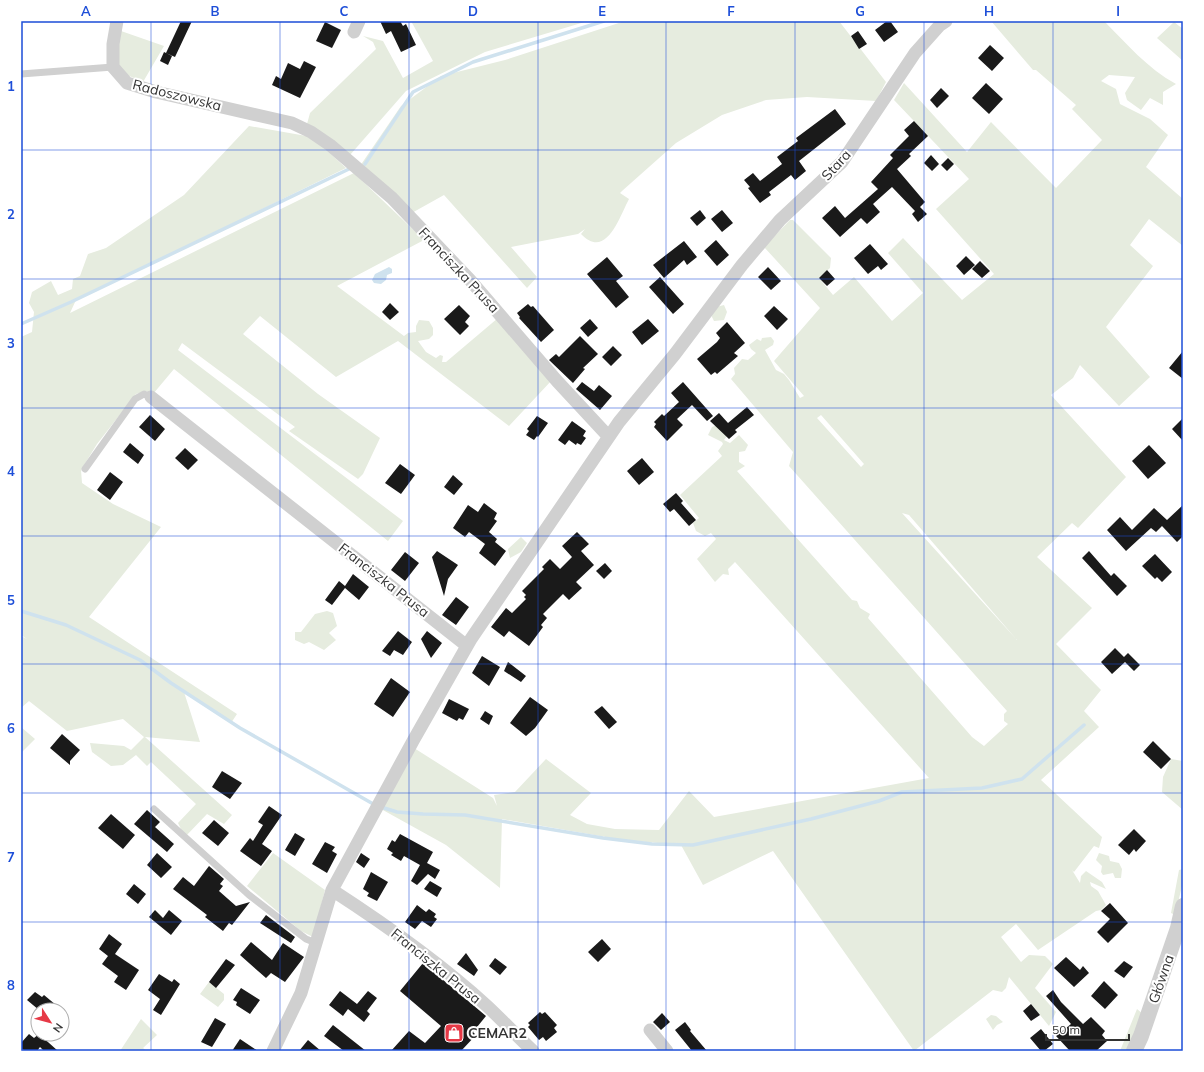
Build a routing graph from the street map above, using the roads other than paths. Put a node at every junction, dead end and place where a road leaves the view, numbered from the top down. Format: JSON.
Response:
{"nodes":[{"id":1,"x":117,"y":21,"type":"edge"},
{"id":2,"x":946,"y":21,"type":"edge"},
{"id":3,"x":113,"y":67,"type":"junction"},
{"id":4,"x":21,"y":74,"type":"edge"},
{"id":5,"x":292,"y":123,"type":"joint"},
{"id":6,"x":151,"y":397,"type":"joint"},
{"id":7,"x":608,"y":436,"type":"junction"},
{"id":8,"x":85,"y":469,"type":"dead end"},
{"id":9,"x":467,"y":646,"type":"junction"},
{"id":10,"x":154,"y":809,"type":"dead end"},
{"id":11,"x":332,"y":890,"type":"junction"},
{"id":12,"x":1183,"y":906,"type":"edge"},
{"id":13,"x":316,"y":943,"type":"junction"},
{"id":14,"x":650,"y":1030,"type":"dead end"},
{"id":15,"x":273,"y":1051,"type":"edge"},
{"id":16,"x":533,"y":1051,"type":"edge"},
{"id":17,"x":667,"y":1051,"type":"edge"},
{"id":18,"x":1134,"y":1051,"type":"edge"}],
"edges":[{"from":1,"to":3,"type":"street"},
{"from":2,"to":7,"type":"street","name":"Stara"},
{"from":3,"to":4,"type":"lane"},
{"from":3,"to":5,"type":"street","name":"Radoszowska"},
{"from":5,"to":7,"type":"street","name":"Franciszka Prusa"},
{"from":6,"to":8,"type":"lane"},
{"from":6,"to":9,"type":"street","name":"Franciszka Prusa"},
{"from":7,"to":9,"type":"street"},
{"from":9,"to":11,"type":"street"},
{"from":10,"to":13,"type":"lane"},
{"from":11,"to":13,"type":"street"},
{"from":11,"to":16,"type":"street","name":"Franciszka Prusa"},
{"from":12,"to":18,"type":"street","name":"Główna"},
{"from":13,"to":15,"type":"street"},
{"from":14,"to":17,"type":"street"}]}
